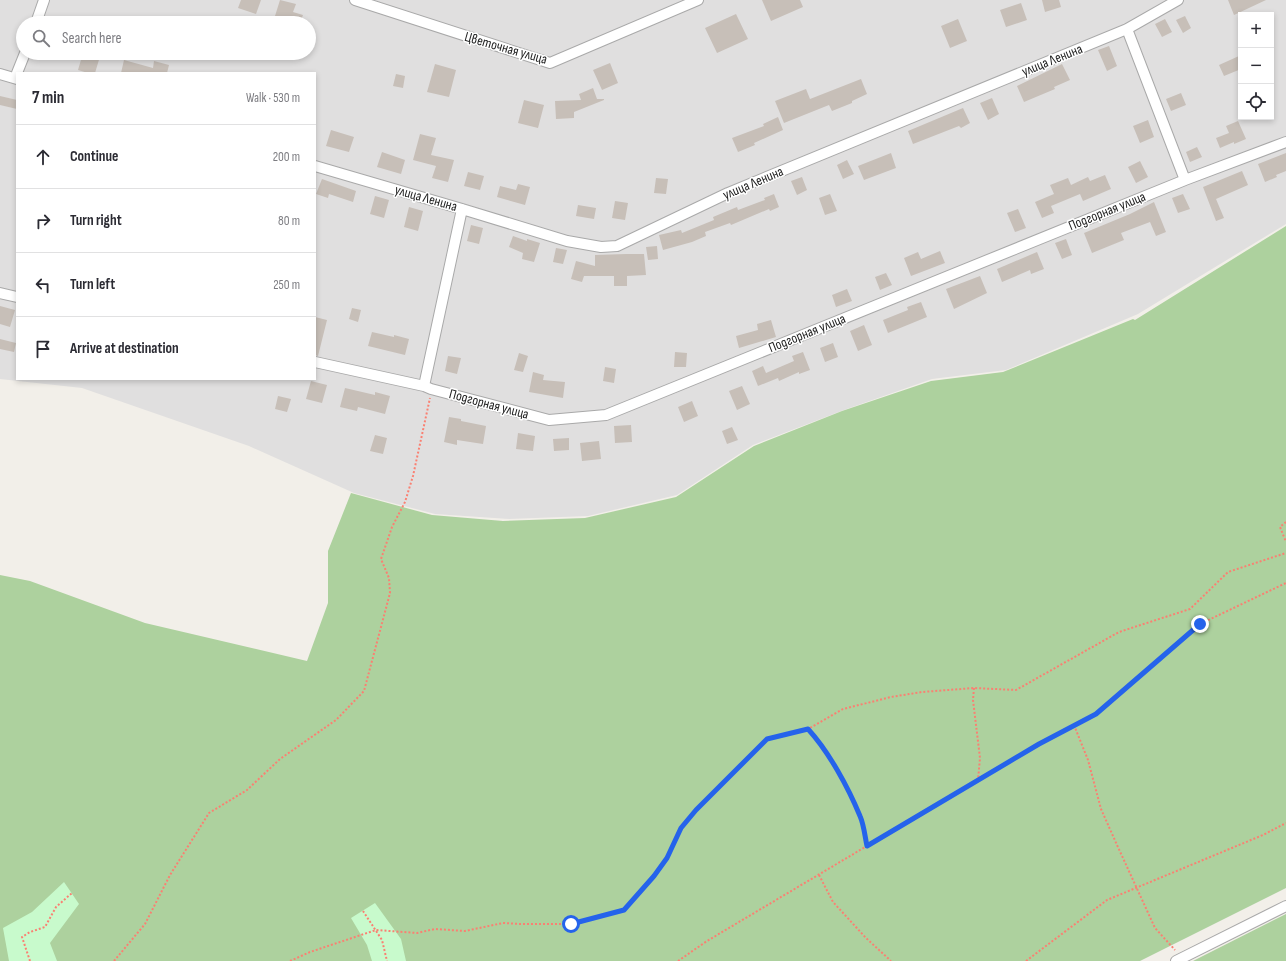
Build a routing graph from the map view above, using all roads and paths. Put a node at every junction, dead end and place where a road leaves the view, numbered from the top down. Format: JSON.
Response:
{"nodes":[{"id":1,"x":44,"y":0,"type":"edge"},
{"id":2,"x":355,"y":0,"type":"edge"},
{"id":3,"x":698,"y":0,"type":"edge"},
{"id":4,"x":1178,"y":0,"type":"edge"},
{"id":5,"x":38,"y":16,"type":"edge"},
{"id":6,"x":1127,"y":29,"type":"junction"},
{"id":7,"x":23,"y":60,"type":"edge"},
{"id":8,"x":18,"y":72,"type":"edge"},
{"id":9,"x":0,"y":74,"type":"edge"},
{"id":10,"x":16,"y":76,"type":"edge"},
{"id":11,"x":1286,"y":142,"type":"edge"},
{"id":12,"x":316,"y":166,"type":"edge"},
{"id":13,"x":1185,"y":180,"type":"junction"},
{"id":14,"x":462,"y":209,"type":"junction"},
{"id":15,"x":0,"y":293,"type":"edge"},
{"id":16,"x":16,"y":297,"type":"edge"},
{"id":17,"x":316,"y":362,"type":"edge"},
{"id":18,"x":428,"y":387,"type":"junction"},
{"id":19,"x":1286,"y":522,"type":"edge"},
{"id":20,"x":1286,"y":542,"type":"edge"},
{"id":21,"x":1286,"y":553,"type":"edge"},
{"id":22,"x":1286,"y":583,"type":"edge"},
{"id":23,"x":974,"y":688,"type":"junction"},
{"id":24,"x":1074,"y":725,"type":"junction"},
{"id":25,"x":808,"y":729,"type":"junction"},
{"id":26,"x":978,"y":780,"type":"junction"},
{"id":27,"x":1286,"y":824,"type":"edge"},
{"id":28,"x":867,"y":846,"type":"junction"},
{"id":29,"x":818,"y":875,"type":"junction"},
{"id":30,"x":1137,"y":888,"type":"junction"},
{"id":31,"x":72,"y":893,"type":"dead end"},
{"id":32,"x":1286,"y":906,"type":"edge"},
{"id":33,"x":363,"y":911,"type":"dead end"},
{"id":34,"x":376,"y":930,"type":"junction"},
{"id":35,"x":1179,"y":959,"type":"edge"},
{"id":36,"x":30,"y":961,"type":"edge"},
{"id":37,"x":114,"y":961,"type":"edge"},
{"id":38,"x":290,"y":961,"type":"edge"},
{"id":39,"x":387,"y":961,"type":"edge"},
{"id":40,"x":678,"y":961,"type":"edge"},
{"id":41,"x":890,"y":961,"type":"edge"},
{"id":42,"x":1026,"y":961,"type":"edge"}],
"edges":[{"from":1,"to":5,"type":"street"},
{"from":2,"to":3,"type":"street","name":"Цветочная улица"},
{"from":4,"to":6,"type":"street","name":"улица Ленина"},
{"from":6,"to":13,"type":"street"},
{"from":6,"to":14,"type":"street","name":"улица Ленина"},
{"from":7,"to":8,"type":"street"},
{"from":9,"to":10,"type":"street"},
{"from":11,"to":13,"type":"street","name":"Подгорная улица"},
{"from":12,"to":14,"type":"street","name":"улица Ленина"},
{"from":13,"to":18,"type":"street","name":"Подгорная улица"},
{"from":14,"to":18,"type":"street"},
{"from":15,"to":16,"type":"street"},
{"from":17,"to":18,"type":"street","name":"Подгорная улица"},
{"from":18,"to":37,"type":"path"},
{"from":19,"to":20,"type":"path"},
{"from":21,"to":23,"type":"path"},
{"from":22,"to":24,"type":"path"},
{"from":23,"to":25,"type":"path"},
{"from":23,"to":26,"type":"path"},
{"from":24,"to":26,"type":"path"},
{"from":24,"to":30,"type":"path"},
{"from":25,"to":28,"type":"path"},
{"from":25,"to":34,"type":"path"},
{"from":26,"to":28,"type":"path"},
{"from":27,"to":30,"type":"path"},
{"from":28,"to":29,"type":"path"},
{"from":29,"to":40,"type":"path"},
{"from":29,"to":41,"type":"path"},
{"from":30,"to":35,"type":"path"},
{"from":30,"to":42,"type":"path"},
{"from":31,"to":36,"type":"path"},
{"from":32,"to":35,"type":"street"},
{"from":33,"to":34,"type":"path","bridge":true},
{"from":34,"to":38,"type":"path"},
{"from":34,"to":39,"type":"path","bridge":true}]}
